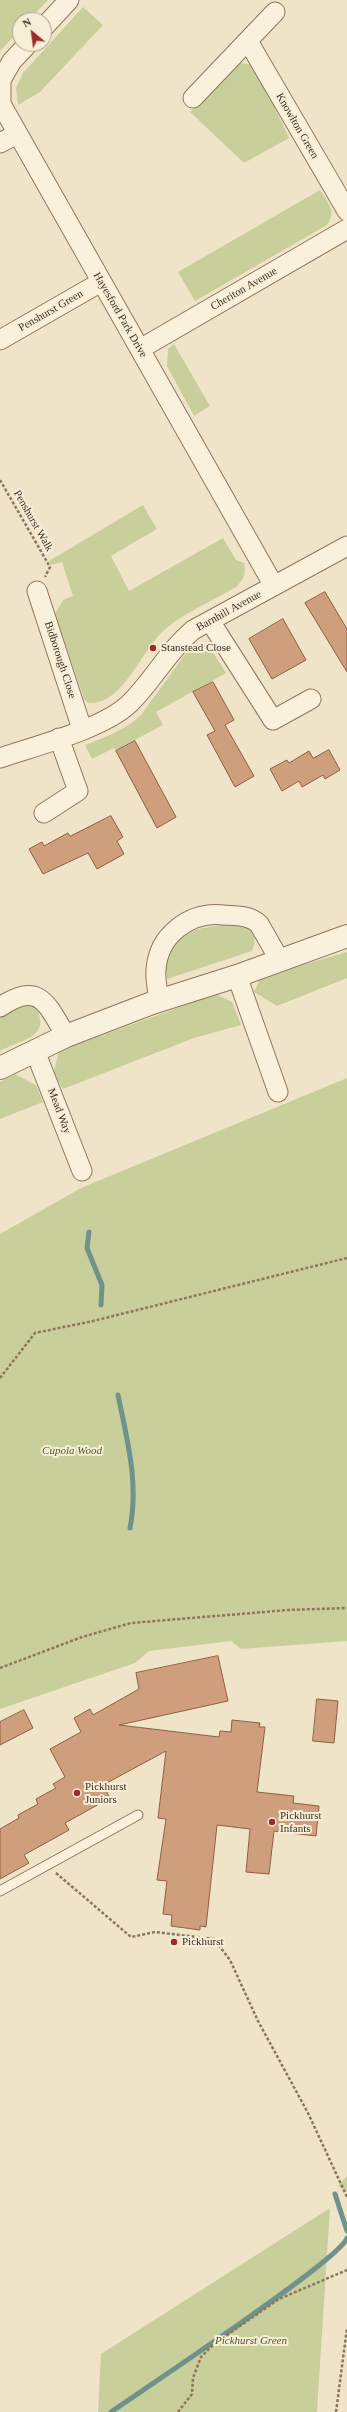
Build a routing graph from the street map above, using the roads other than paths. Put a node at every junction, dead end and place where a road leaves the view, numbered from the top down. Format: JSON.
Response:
{"nodes":[{"id":1,"x":69,"y":0,"type":"edge"},
{"id":2,"x":275,"y":12,"type":"dead end"},
{"id":3,"x":52,"y":18,"type":"edge"},
{"id":4,"x":248,"y":41,"type":"junction"},
{"id":5,"x":20,"y":52,"type":"edge"},
{"id":6,"x":193,"y":98,"type":"dead end"},
{"id":7,"x":17,"y":134,"type":"junction"},
{"id":8,"x":0,"y":143,"type":"edge"},
{"id":9,"x":347,"y":211,"type":"edge"},
{"id":10,"x":347,"y":229,"type":"edge"},
{"id":11,"x":101,"y":282,"type":"junction"},
{"id":12,"x":0,"y":340,"type":"edge"},
{"id":13,"x":140,"y":349,"type":"junction"},
{"id":14,"x":347,"y":546,"type":"edge"},
{"id":15,"x":274,"y":586,"type":"junction"},
{"id":16,"x":37,"y":591,"type":"road end"},
{"id":17,"x":210,"y":621,"type":"junction"},
{"id":18,"x":311,"y":699,"type":"dead end"},
{"id":19,"x":82,"y":729,"type":"junction"},
{"id":20,"x":59,"y":738,"type":"junction"},
{"id":21,"x":0,"y":758,"type":"edge"},
{"id":22,"x":44,"y":813,"type":"dead end"},
{"id":23,"x":347,"y":936,"type":"edge"},
{"id":24,"x":279,"y":959,"type":"junction"},
{"id":25,"x":237,"y":976,"type":"junction"},
{"id":26,"x":159,"y":1001,"type":"junction"},
{"id":27,"x":0,"y":1007,"type":"edge"},
{"id":28,"x":66,"y":1036,"type":"junction"},
{"id":29,"x":35,"y":1051,"type":"junction"},
{"id":30,"x":0,"y":1068,"type":"edge"},
{"id":31,"x":278,"y":1092,"type":"dead end"},
{"id":32,"x":82,"y":1171,"type":"dead end"},
{"id":33,"x":138,"y":1815,"type":"dead end"},
{"id":34,"x":0,"y":1891,"type":"edge"}],
"edges":[{"from":1,"to":3,"type":"street"},
{"from":2,"to":4,"type":"street"},
{"from":4,"to":6,"type":"street"},
{"from":4,"to":9,"type":"street","name":"Knowlton Green"},
{"from":5,"to":7,"type":"street","name":"Hayesford Park Drive"},
{"from":7,"to":8,"type":"street"},
{"from":7,"to":11,"type":"street","name":"Hayesford Park Drive"},
{"from":10,"to":13,"type":"street","name":"Cheriton Avenue"},
{"from":11,"to":12,"type":"street","name":"Penshurst Green"},
{"from":11,"to":13,"type":"street","name":"Hayesford Park Drive"},
{"from":13,"to":15,"type":"street","name":"Hayesford Park Drive"},
{"from":14,"to":15,"type":"street","name":"Barnhill Avenue"},
{"from":15,"to":17,"type":"street","name":"Barnhill Avenue"},
{"from":16,"to":19,"type":"street","name":"Bidborough Close"},
{"from":17,"to":18,"type":"street"},
{"from":17,"to":19,"type":"street","name":"Barnhill Avenue"},
{"from":19,"to":20,"type":"street","name":"Barnhill Avenue"},
{"from":20,"to":21,"type":"street","name":"Barnhill Avenue"},
{"from":20,"to":22,"type":"street"},
{"from":23,"to":24,"type":"street"},
{"from":24,"to":25,"type":"street"},
{"from":24,"to":26,"type":"street"},
{"from":25,"to":26,"type":"street"},
{"from":25,"to":31,"type":"street"},
{"from":26,"to":28,"type":"street"},
{"from":27,"to":28,"type":"street"},
{"from":28,"to":29,"type":"street"},
{"from":29,"to":30,"type":"street"},
{"from":29,"to":32,"type":"street","name":"Mead Way"},
{"from":33,"to":34,"type":"lane"}]}
